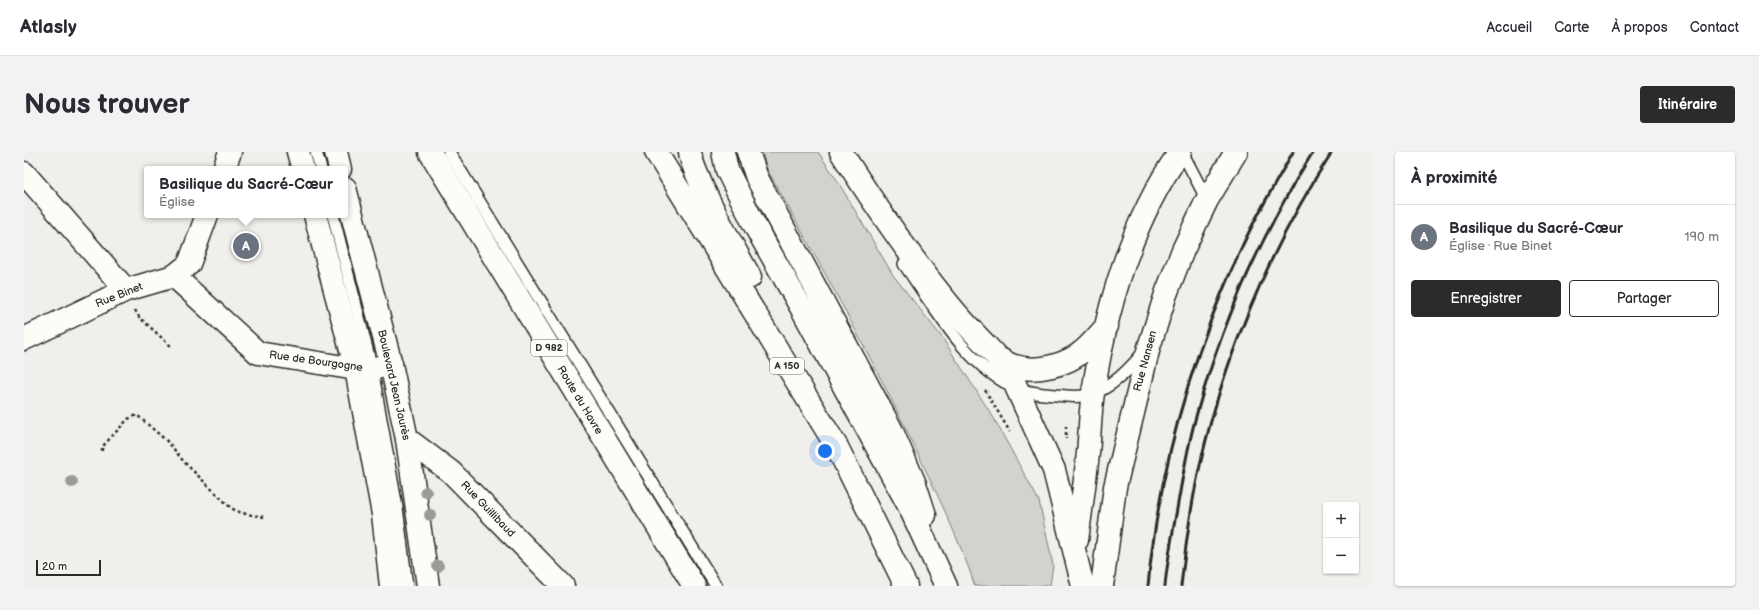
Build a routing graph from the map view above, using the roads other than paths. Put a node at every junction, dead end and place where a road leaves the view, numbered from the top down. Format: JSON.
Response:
{"nodes":[{"id":1,"x":230,"y":152,"type":"edge"},
{"id":2,"x":298,"y":152,"type":"edge"},
{"id":3,"x":316,"y":152,"type":"edge"},
{"id":4,"x":336,"y":152,"type":"edge"},
{"id":5,"x":430,"y":152,"type":"edge"},
{"id":6,"x":449,"y":152,"type":"edge"},
{"id":7,"x":656,"y":152,"type":"edge"},
{"id":8,"x":690,"y":152,"type":"edge"},
{"id":9,"x":723,"y":152,"type":"edge"},
{"id":10,"x":748,"y":152,"type":"edge"},
{"id":11,"x":839,"y":152,"type":"edge"},
{"id":12,"x":1181,"y":152,"type":"edge"},
{"id":13,"x":1236,"y":152,"type":"edge"},
{"id":14,"x":225,"y":166,"type":"edge"},
{"id":15,"x":302,"y":166,"type":"edge"},
{"id":16,"x":320,"y":166,"type":"edge"},
{"id":17,"x":339,"y":166,"type":"edge"},
{"id":18,"x":24,"y":173,"type":"edge"},
{"id":19,"x":1207,"y":200,"type":"junction"},
{"id":20,"x":348,"y":207,"type":"edge"},
{"id":21,"x":206,"y":218,"type":"edge"},
{"id":22,"x":316,"y":218,"type":"edge"},
{"id":23,"x":334,"y":218,"type":"edge"},
{"id":24,"x":174,"y":276,"type":"junction"},
{"id":25,"x":129,"y":299,"type":"junction"},
{"id":26,"x":1107,"y":326,"type":"junction"},
{"id":27,"x":24,"y":339,"type":"edge"},
{"id":28,"x":1149,"y":347,"type":"junction"},
{"id":29,"x":998,"y":358,"type":"junction"},
{"id":30,"x":373,"y":367,"type":"junction"},
{"id":31,"x":1016,"y":388,"type":"junction"},
{"id":32,"x":1093,"y":394,"type":"junction"},
{"id":33,"x":407,"y":439,"type":"junction"},
{"id":34,"x":1076,"y":553,"type":"junction"},
{"id":35,"x":391,"y":586,"type":"edge"},
{"id":36,"x":407,"y":586,"type":"edge"},
{"id":37,"x":428,"y":586,"type":"edge"},
{"id":38,"x":563,"y":586,"type":"edge"},
{"id":39,"x":694,"y":586,"type":"edge"},
{"id":40,"x":716,"y":586,"type":"edge"},
{"id":41,"x":906,"y":586,"type":"edge"},
{"id":42,"x":916,"y":586,"type":"edge"},
{"id":43,"x":947,"y":586,"type":"edge"},
{"id":44,"x":1069,"y":586,"type":"edge"},
{"id":45,"x":1083,"y":586,"type":"edge"},
{"id":46,"x":1102,"y":586,"type":"edge"}],
"edges":[{"from":1,"to":14,"type":"main road"},
{"from":2,"to":15,"type":"main road"},
{"from":3,"to":16,"type":"lane"},
{"from":4,"to":17,"type":"main road"},
{"from":5,"to":39,"type":"main road","name":"Route du Havre","number":"D 982"},
{"from":6,"to":40,"type":"lane"},
{"from":7,"to":41,"type":"main road","number":"A 150"},
{"from":8,"to":42,"type":"main road"},
{"from":9,"to":43,"type":"main road"},
{"from":10,"to":43,"type":"main road"},
{"from":11,"to":29,"type":"main road"},
{"from":11,"to":31,"type":"lane"},
{"from":12,"to":19,"type":"lane"},
{"from":12,"to":26,"type":"main road"},
{"from":13,"to":19,"type":"main road","name":"Rue Nansen"},
{"from":18,"to":25,"type":"main road"},
{"from":19,"to":28,"type":"main road","name":"Rue Nansen"},
{"from":20,"to":30,"type":"main road","name":"Boulevard Jean Jaurès"},
{"from":21,"to":24,"type":"main road","name":"Rue Binet"},
{"from":22,"to":30,"type":"main road","name":"Boulevard Jean Jaurès"},
{"from":23,"to":30,"type":"lane"},
{"from":24,"to":25,"type":"main road","name":"Rue Binet"},
{"from":24,"to":30,"type":"main road","name":"Rue de Bourgogne"},
{"from":25,"to":27,"type":"main road","name":"Rue Binet"},
{"from":26,"to":29,"type":"main road"},
{"from":26,"to":32,"type":"main road"},
{"from":28,"to":32,"type":"lane"},
{"from":28,"to":46,"type":"main road","name":"Rue Nansen"},
{"from":29,"to":31,"type":"main road"},
{"from":30,"to":33,"type":"main road","name":"Boulevard Jean Jaurès"},
{"from":30,"to":35,"type":"main road","name":"Boulevard Jean Jaurès"},
{"from":30,"to":36,"type":"lane"},
{"from":31,"to":32,"type":"lane"},
{"from":31,"to":34,"type":"main road"},
{"from":32,"to":34,"type":"main road"},
{"from":33,"to":37,"type":"main road","name":"Boulevard Jean Jaurès"},
{"from":33,"to":38,"type":"main road","name":"Rue Guillibaud"},
{"from":34,"to":44,"type":"main road"},
{"from":34,"to":45,"type":"main road"}]}
